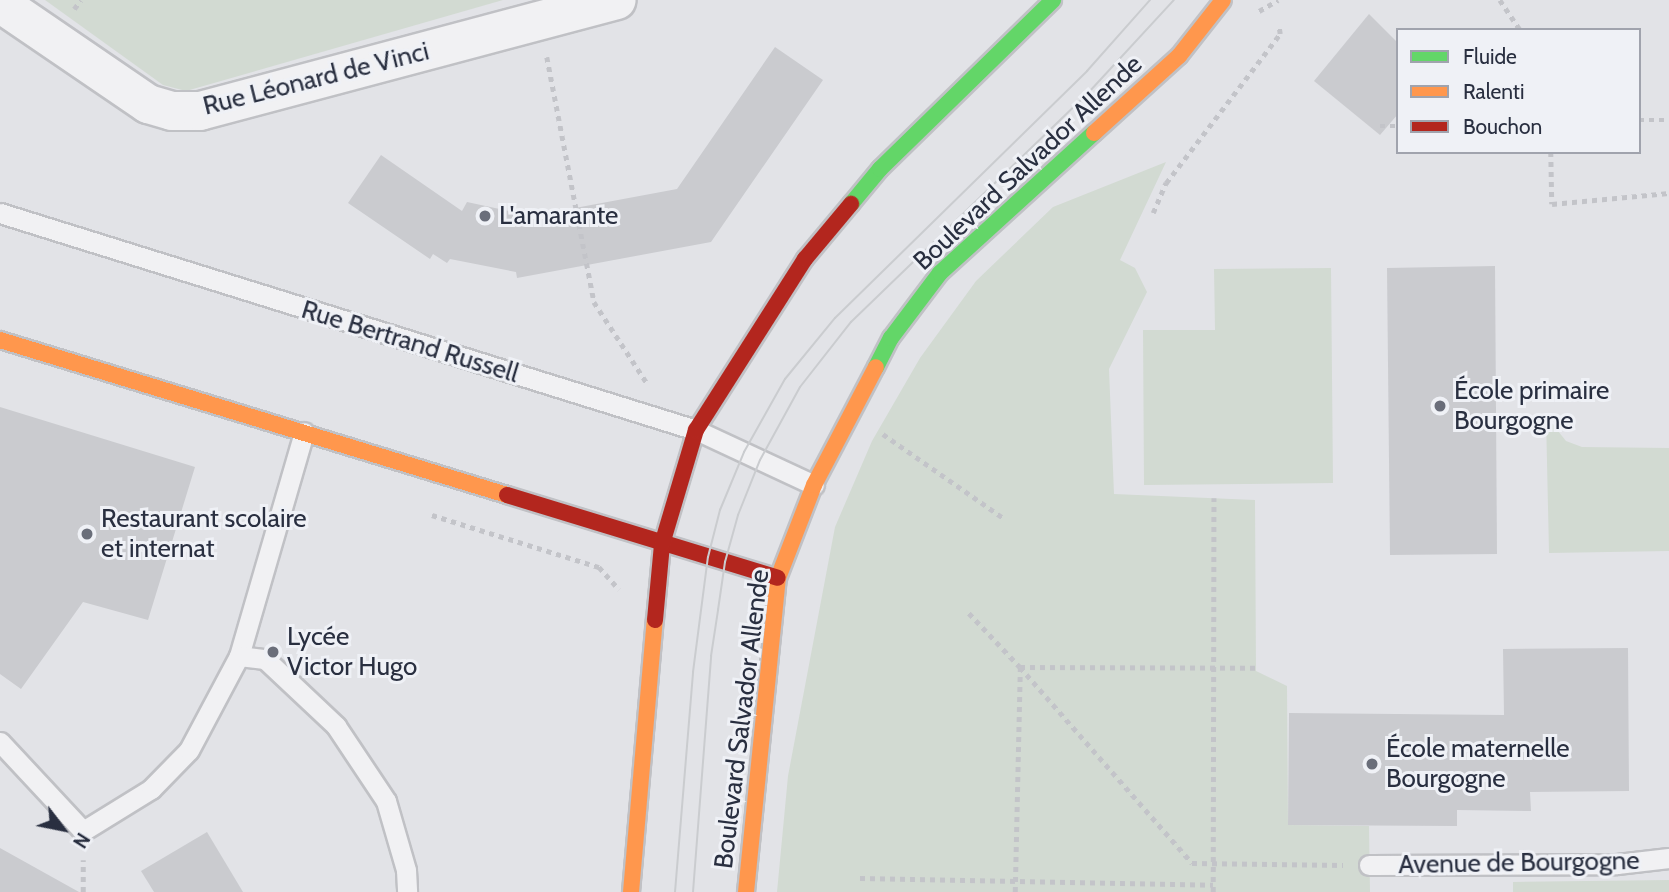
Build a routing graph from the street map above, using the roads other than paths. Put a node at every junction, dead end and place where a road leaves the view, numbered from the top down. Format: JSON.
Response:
{"nodes":[{"id":1,"x":616,"y":0,"type":"edge"},
{"id":2,"x":1053,"y":0,"type":"edge"},
{"id":3,"x":1223,"y":0,"type":"edge"},
{"id":4,"x":0,"y":3,"type":"edge"},
{"id":5,"x":539,"y":11,"type":"edge"},
{"id":6,"x":0,"y":213,"type":"edge"},
{"id":7,"x":0,"y":340,"type":"edge"},
{"id":8,"x":696,"y":430,"type":"junction"},
{"id":9,"x":304,"y":432,"type":"junction"},
{"id":10,"x":814,"y":485,"type":"junction"},
{"id":11,"x":662,"y":544,"type":"junction"},
{"id":12,"x":778,"y":578,"type":"junction"},
{"id":13,"x":239,"y":656,"type":"junction"},
{"id":14,"x":0,"y":742,"type":"edge"},
{"id":15,"x":1669,"y":858,"type":"edge"},
{"id":16,"x":1369,"y":865,"type":"road end"},
{"id":17,"x":407,"y":892,"type":"edge"},
{"id":18,"x":631,"y":892,"type":"edge"},
{"id":19,"x":746,"y":892,"type":"edge"}],
"edges":[{"from":1,"to":5,"type":"street","name":"Rue Léonard de Vinci"},
{"from":2,"to":8,"type":"street"},
{"from":3,"to":10,"type":"street","name":"Boulevard Salvador Allende"},
{"from":4,"to":5,"type":"street","name":"Rue Léonard de Vinci"},
{"from":6,"to":8,"type":"lane","name":"Rue Bertrand Russell"},
{"from":7,"to":9,"type":"street"},
{"from":8,"to":10,"type":"lane","name":"Rue Bertrand Russell"},
{"from":8,"to":11,"type":"street"},
{"from":9,"to":11,"type":"street"},
{"from":9,"to":13,"type":"lane"},
{"from":10,"to":12,"type":"street","name":"Boulevard Salvador Allende"},
{"from":11,"to":12,"type":"street"},
{"from":11,"to":18,"type":"street"},
{"from":12,"to":19,"type":"street","name":"Boulevard Salvador Allende"},
{"from":13,"to":14,"type":"lane"},
{"from":13,"to":17,"type":"lane"},
{"from":15,"to":16,"type":"lane","name":"Avenue de Bourgogne"}]}
